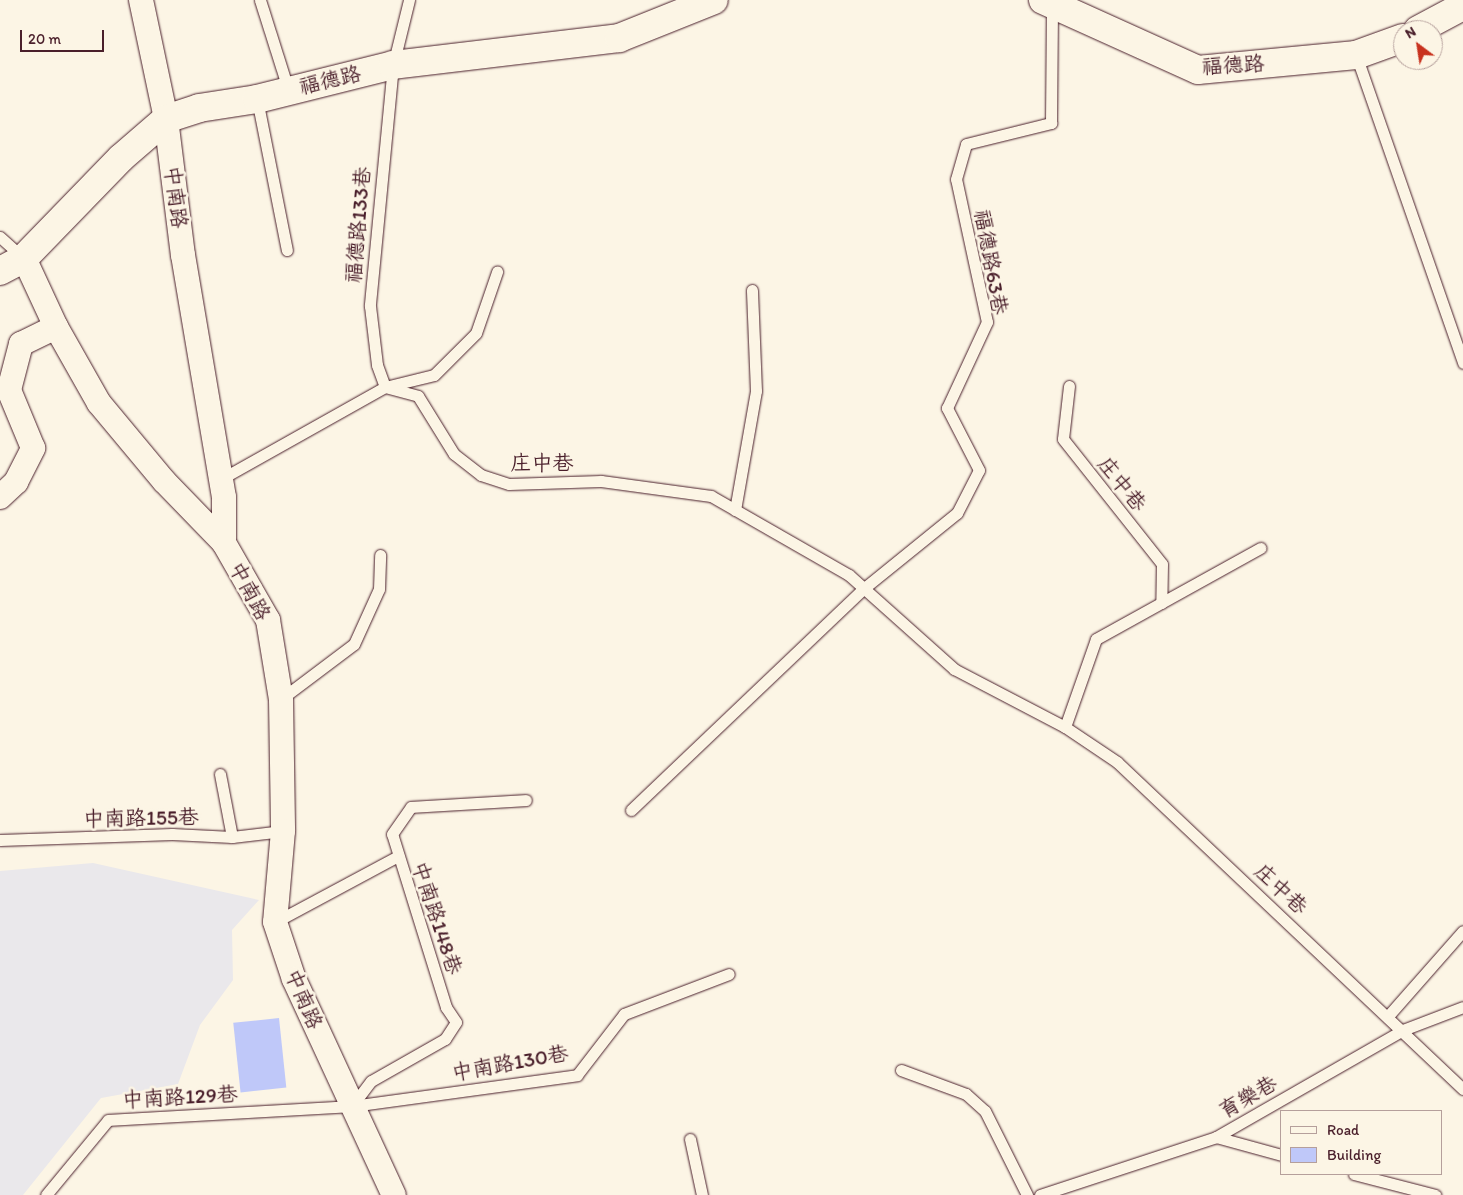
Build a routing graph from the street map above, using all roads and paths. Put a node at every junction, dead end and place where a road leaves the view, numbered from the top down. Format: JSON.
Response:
{"nodes":[{"id":1,"x":141,"y":0,"type":"edge"},
{"id":2,"x":260,"y":0,"type":"edge"},
{"id":3,"x":409,"y":0,"type":"edge"},
{"id":4,"x":714,"y":0,"type":"edge"},
{"id":5,"x":1048,"y":2,"type":"edge"},
{"id":6,"x":1463,"y":6,"type":"edge"},
{"id":7,"x":1437,"y":20,"type":"edge"},
{"id":8,"x":1393,"y":42,"type":"edge"},
{"id":9,"x":1356,"y":55,"type":"junction"},
{"id":10,"x":393,"y":65,"type":"junction"},
{"id":11,"x":288,"y":90,"type":"junction"},
{"id":12,"x":257,"y":99,"type":"junction"},
{"id":13,"x":166,"y":119,"type":"junction"},
{"id":14,"x":0,"y":237,"type":"edge"},
{"id":15,"x":287,"y":250,"type":"dead end"},
{"id":16,"x":24,"y":258,"type":"junction"},
{"id":17,"x":0,"y":270,"type":"edge"},
{"id":18,"x":497,"y":272,"type":"dead end"},
{"id":19,"x":752,"y":290,"type":"dead end"},
{"id":20,"x":56,"y":328,"type":"junction"},
{"id":21,"x":1463,"y":364,"type":"edge"},
{"id":22,"x":1069,"y":386,"type":"dead end"},
{"id":23,"x":385,"y":387,"type":"junction"},
{"id":24,"x":221,"y":479,"type":"junction"},
{"id":25,"x":0,"y":497,"type":"edge"},
{"id":26,"x":735,"y":510,"type":"junction"},
{"id":27,"x":224,"y":543,"type":"junction"},
{"id":28,"x":1260,"y":548,"type":"dead end"},
{"id":29,"x":380,"y":555,"type":"dead end"},
{"id":30,"x":863,"y":589,"type":"junction"},
{"id":31,"x":1161,"y":603,"type":"junction"},
{"id":32,"x":281,"y":699,"type":"junction"},
{"id":33,"x":1065,"y":727,"type":"junction"},
{"id":34,"x":220,"y":774,"type":"dead end"},
{"id":35,"x":526,"y":800,"type":"dead end"},
{"id":36,"x":631,"y":810,"type":"dead end"},
{"id":37,"x":283,"y":832,"type":"junction"},
{"id":38,"x":232,"y":837,"type":"junction"},
{"id":39,"x":0,"y":840,"type":"edge"},
{"id":40,"x":398,"y":856,"type":"junction"},
{"id":41,"x":275,"y":922,"type":"junction"},
{"id":42,"x":1463,"y":931,"type":"edge"},
{"id":43,"x":729,"y":974,"type":"dead end"},
{"id":44,"x":1463,"y":1007,"type":"edge"},
{"id":45,"x":1388,"y":1016,"type":"junction"},
{"id":46,"x":1403,"y":1030,"type":"junction"},
{"id":47,"x":901,"y":1070,"type":"dead end"},
{"id":48,"x":1463,"y":1088,"type":"edge"},
{"id":49,"x":352,"y":1106,"type":"junction"},
{"id":50,"x":1216,"y":1138,"type":"junction"},
{"id":51,"x":690,"y":1140,"type":"dead end"},
{"id":52,"x":1280,"y":1154,"type":"edge"},
{"id":53,"x":1358,"y":1175,"type":"edge"},
{"id":54,"x":46,"y":1195,"type":"edge"},
{"id":55,"x":394,"y":1195,"type":"edge"},
{"id":56,"x":702,"y":1195,"type":"edge"},
{"id":57,"x":1027,"y":1195,"type":"edge"},
{"id":58,"x":1040,"y":1195,"type":"edge"},
{"id":59,"x":1435,"y":1195,"type":"edge"}],
"edges":[{"from":1,"to":13,"type":"street","name":"中南路"},
{"from":2,"to":11,"type":"lane"},
{"from":3,"to":10,"type":"lane","name":"福德路133巷"},
{"from":4,"to":10,"type":"street","name":"福德路"},
{"from":5,"to":9,"type":"street","name":"福德路"},
{"from":5,"to":30,"type":"lane","name":"福德路63巷"},
{"from":6,"to":7,"type":"street"},
{"from":8,"to":9,"type":"street","name":"福德路"},
{"from":9,"to":21,"type":"lane"},
{"from":10,"to":11,"type":"street","name":"福德路"},
{"from":10,"to":23,"type":"lane","name":"福德路133巷"},
{"from":11,"to":12,"type":"street","name":"福德路"},
{"from":12,"to":13,"type":"street","name":"福德路"},
{"from":12,"to":15,"type":"lane"},
{"from":13,"to":16,"type":"street","name":"福德路"},
{"from":13,"to":24,"type":"street","name":"中南路"},
{"from":14,"to":16,"type":"lane"},
{"from":16,"to":17,"type":"street","name":"福德路"},
{"from":16,"to":20,"type":"street"},
{"from":18,"to":23,"type":"lane"},
{"from":19,"to":26,"type":"lane"},
{"from":20,"to":25,"type":"street"},
{"from":20,"to":27,"type":"street"},
{"from":22,"to":31,"type":"lane","name":"庄中巷"},
{"from":23,"to":24,"type":"lane"},
{"from":23,"to":26,"type":"lane","name":"庄中巷"},
{"from":24,"to":27,"type":"street","name":"中南路"},
{"from":26,"to":30,"type":"lane","name":"庄中巷"},
{"from":27,"to":32,"type":"street","name":"中南路"},
{"from":28,"to":31,"type":"lane"},
{"from":29,"to":32,"type":"lane"},
{"from":30,"to":33,"type":"lane","name":"庄中巷"},
{"from":30,"to":36,"type":"lane"},
{"from":31,"to":33,"type":"lane"},
{"from":32,"to":37,"type":"street","name":"中南路"},
{"from":33,"to":45,"type":"lane","name":"庄中巷"},
{"from":34,"to":38,"type":"lane"},
{"from":35,"to":40,"type":"lane","name":"中南路148巷"},
{"from":37,"to":38,"type":"lane","name":"中南路155巷"},
{"from":37,"to":41,"type":"street","name":"中南路"},
{"from":38,"to":39,"type":"lane","name":"中南路155巷"},
{"from":40,"to":41,"type":"lane"},
{"from":40,"to":49,"type":"lane","name":"中南路148巷"},
{"from":41,"to":49,"type":"street","name":"中南路"},
{"from":42,"to":45,"type":"lane"},
{"from":43,"to":49,"type":"lane","name":"中南路130巷"},
{"from":44,"to":46,"type":"lane","name":"育樂巷"},
{"from":45,"to":46,"type":"lane","name":"庄中巷"},
{"from":46,"to":48,"type":"lane","name":"庄中巷"},
{"from":46,"to":50,"type":"lane","name":"育樂巷"},
{"from":47,"to":57,"type":"lane"},
{"from":49,"to":54,"type":"lane","name":"中南路129巷"},
{"from":49,"to":55,"type":"street","name":"中南路"},
{"from":50,"to":52,"type":"lane"},
{"from":50,"to":58,"type":"lane","name":"育樂巷"},
{"from":51,"to":56,"type":"lane"},
{"from":53,"to":59,"type":"lane"}]}
